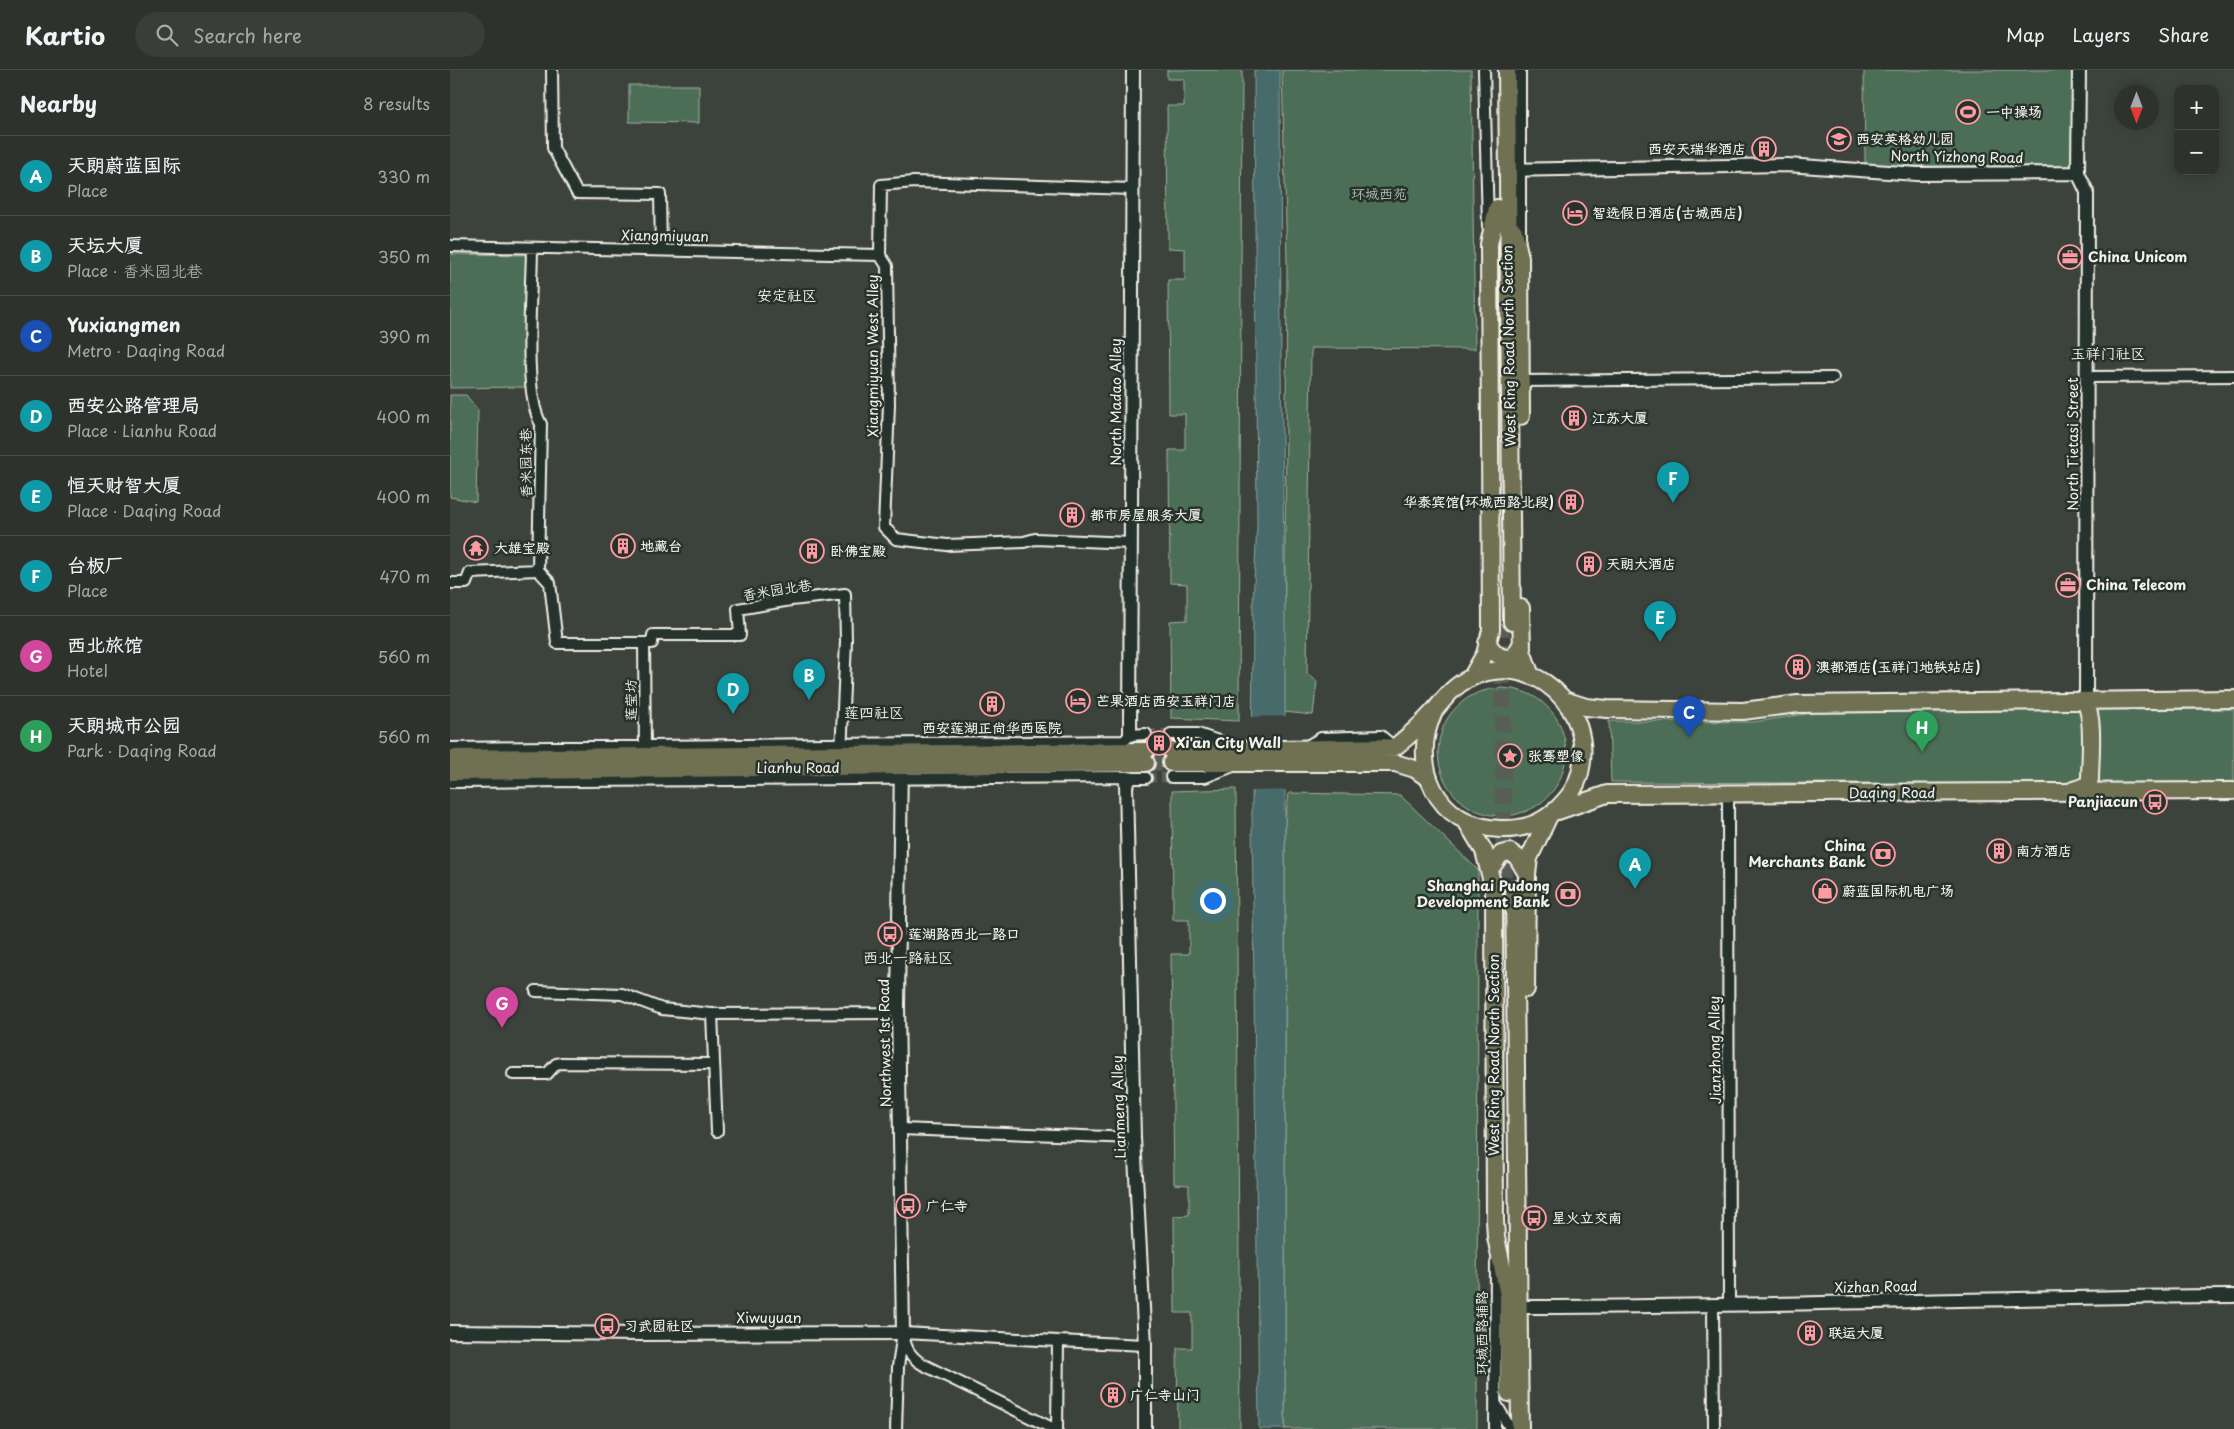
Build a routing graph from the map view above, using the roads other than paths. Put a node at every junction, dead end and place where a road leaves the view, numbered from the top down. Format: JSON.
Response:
{"nodes":[{"id":1,"x":552,"y":70,"type":"edge"},
{"id":2,"x":1133,"y":70,"type":"edge"},
{"id":3,"x":1484,"y":70,"type":"edge"},
{"id":4,"x":1496,"y":70,"type":"edge"},
{"id":5,"x":1507,"y":70,"type":"edge"},
{"id":6,"x":1520,"y":70,"type":"edge"},
{"id":7,"x":2078,"y":70,"type":"edge"},
{"id":8,"x":1513,"y":170,"type":"junction"},
{"id":9,"x":2078,"y":173,"type":"junction"},
{"id":10,"x":1132,"y":189,"type":"junction"},
{"id":11,"x":1502,"y":204,"type":"junction"},
{"id":12,"x":1489,"y":244,"type":"junction"},
{"id":13,"x":450,"y":246,"type":"edge"},
{"id":14,"x":532,"y":248,"type":"junction"},
{"id":15,"x":661,"y":250,"type":"junction"},
{"id":16,"x":880,"y":256,"type":"junction"},
{"id":17,"x":1520,"y":257,"type":"junction"},
{"id":18,"x":2234,"y":376,"type":"edge"},
{"id":19,"x":2088,"y":377,"type":"junction"},
{"id":20,"x":1833,"y":378,"type":"dead end"},
{"id":21,"x":1521,"y":381,"type":"junction"},
{"id":22,"x":1131,"y":543,"type":"junction"},
{"id":23,"x":538,"y":570,"type":"junction"},
{"id":24,"x":450,"y":583,"type":"edge"},
{"id":25,"x":1507,"y":621,"type":"tunnel mouth"},
{"id":26,"x":644,"y":643,"type":"junction"},
{"id":27,"x":1487,"y":643,"type":"junction"},
{"id":28,"x":1522,"y":644,"type":"junction"},
{"id":29,"x":1531,"y":676,"type":"junction"},
{"id":30,"x":1470,"y":678,"type":"junction"},
{"id":31,"x":2234,"y":699,"type":"edge"},
{"id":32,"x":1567,"y":701,"type":"junction"},
{"id":33,"x":2091,"y":701,"type":"junction"},
{"id":34,"x":1434,"y":711,"type":"junction"},
{"id":35,"x":1130,"y":734,"type":"junction"},
{"id":36,"x":1146,"y":734,"type":"tunnel mouth"},
{"id":37,"x":1171,"y":734,"type":"tunnel mouth"},
{"id":38,"x":450,"y":748,"type":"edge"},
{"id":39,"x":841,"y":749,"type":"junction"},
{"id":40,"x":645,"y":751,"type":"junction"},
{"id":41,"x":1388,"y":755,"type":"junction"},
{"id":42,"x":1241,"y":757,"type":"junction"},
{"id":43,"x":450,"y":758,"type":"edge"},
{"id":44,"x":1146,"y":764,"type":"joint"},
{"id":45,"x":1171,"y":764,"type":"tunnel mouth"},
{"id":46,"x":901,"y":766,"type":"junction"},
{"id":47,"x":450,"y":772,"type":"edge"},
{"id":48,"x":1429,"y":779,"type":"junction"},
{"id":49,"x":1130,"y":781,"type":"junction"},
{"id":50,"x":450,"y":782,"type":"edge"},
{"id":51,"x":2234,"y":790,"type":"edge"},
{"id":52,"x":2066,"y":792,"type":"junction"},
{"id":53,"x":2109,"y":792,"type":"junction"},
{"id":54,"x":1728,"y":794,"type":"junction"},
{"id":55,"x":1551,"y":815,"type":"junction"},
{"id":56,"x":1466,"y":821,"type":"junction"},
{"id":57,"x":1489,"y":871,"type":"junction"},
{"id":58,"x":1527,"y":874,"type":"junction"},
{"id":59,"x":536,"y":991,"type":"dead end"},
{"id":60,"x":898,"y":1006,"type":"junction"},
{"id":61,"x":712,"y":1014,"type":"junction"},
{"id":62,"x":713,"y":1064,"type":"junction"},
{"id":63,"x":513,"y":1074,"type":"dead end"},
{"id":64,"x":901,"y":1128,"type":"junction"},
{"id":65,"x":717,"y":1131,"type":"dead end"},
{"id":66,"x":1134,"y":1138,"type":"junction"},
{"id":67,"x":1496,"y":1238,"type":"junction"},
{"id":68,"x":1519,"y":1266,"type":"junction"},
{"id":69,"x":2234,"y":1296,"type":"edge"},
{"id":70,"x":1514,"y":1301,"type":"junction"},
{"id":71,"x":1729,"y":1305,"type":"junction"},
{"id":72,"x":1713,"y":1306,"type":"junction"},
{"id":73,"x":450,"y":1332,"type":"edge"},
{"id":74,"x":903,"y":1333,"type":"junction"},
{"id":75,"x":1058,"y":1341,"type":"junction"},
{"id":76,"x":1145,"y":1345,"type":"junction"},
{"id":77,"x":1495,"y":1403,"type":"junction"},
{"id":78,"x":896,"y":1429,"type":"edge"},
{"id":79,"x":1056,"y":1429,"type":"edge"},
{"id":80,"x":1145,"y":1429,"type":"edge"},
{"id":81,"x":1508,"y":1429,"type":"edge"},
{"id":82,"x":1714,"y":1429,"type":"edge"}],
"edges":[{"from":1,"to":15,"type":"street"},
{"from":2,"to":10,"type":"street","name":"North Madao Alley"},
{"from":3,"to":12,"type":"street"},
{"from":4,"to":11,"type":"main road","name":"West Ring Road North Section"},
{"from":5,"to":8,"type":"main road","name":"West Ring Road North Section"},
{"from":6,"to":8,"type":"street"},
{"from":7,"to":9,"type":"street","name":"North Tietasi Street"},
{"from":8,"to":9,"type":"street","name":"North Yizhong Road"},
{"from":8,"to":11,"type":"main road","name":"West Ring Road North Section"},
{"from":8,"to":17,"type":"street"},
{"from":9,"to":19,"type":"street","name":"North Tietasi Street"},
{"from":10,"to":16,"type":"street","name":"Xiangmiyuan West Alley"},
{"from":10,"to":22,"type":"street","name":"North Madao Alley"},
{"from":11,"to":12,"type":"main road"},
{"from":11,"to":17,"type":"main road"},
{"from":11,"to":25,"type":"main road","name":"West Ring Road North Section"},
{"from":12,"to":27,"type":"main road"},
{"from":13,"to":14,"type":"street","name":"Xiangmiyuan"},
{"from":14,"to":15,"type":"street","name":"Xiangmiyuan"},
{"from":14,"to":23,"type":"street","name":"香米园东巷"},
{"from":15,"to":16,"type":"street","name":"Xiangmiyuan"},
{"from":16,"to":22,"type":"street","name":"Xiangmiyuan West Alley"},
{"from":17,"to":21,"type":"main road"},
{"from":18,"to":19,"type":"street"},
{"from":19,"to":33,"type":"street","name":"North Tietasi Street"},
{"from":20,"to":21,"type":"street"},
{"from":21,"to":28,"type":"main road"},
{"from":22,"to":35,"type":"street","name":"North Madao Alley"},
{"from":23,"to":24,"type":"street"},
{"from":23,"to":26,"type":"street","name":"香米园北巷"},
{"from":26,"to":39,"type":"street","name":"香米园北巷"},
{"from":26,"to":40,"type":"street","name":"莲莹坊"},
{"from":27,"to":28,"type":"main road"},
{"from":27,"to":30,"type":"main road"},
{"from":28,"to":29,"type":"main road"},
{"from":29,"to":30,"type":"main road"},
{"from":29,"to":32,"type":"main road"},
{"from":30,"to":34,"type":"main road"},
{"from":31,"to":33,"type":"main road"},
{"from":32,"to":33,"type":"main road"},
{"from":32,"to":55,"type":"main road"},
{"from":33,"to":52,"type":"main road"},
{"from":33,"to":53,"type":"main road"},
{"from":34,"to":41,"type":"main road"},
{"from":34,"to":48,"type":"main road"},
{"from":35,"to":36,"type":"street"},
{"from":35,"to":39,"type":"street"},
{"from":37,"to":42,"type":"street"},
{"from":38,"to":40,"type":"street"},
{"from":39,"to":40,"type":"main road","name":"Lianhu Road"},
{"from":39,"to":46,"type":"main road","name":"Lianhu Road"},
{"from":40,"to":43,"type":"main road","name":"Lianhu Road"},
{"from":41,"to":42,"type":"main road"},
{"from":41,"to":48,"type":"main road"},
{"from":42,"to":45,"type":"main road"},
{"from":44,"to":46,"type":"main road","name":"Lianhu Road"},
{"from":44,"to":49,"type":"street"},
{"from":46,"to":47,"type":"main road","name":"Lianhu Road"},
{"from":46,"to":49,"type":"street"},
{"from":46,"to":50,"type":"street"},
{"from":46,"to":60,"type":"street","name":"Northwest 1st Road"},
{"from":48,"to":56,"type":"main road"},
{"from":49,"to":66,"type":"street","name":"Lianmeng Alley"},
{"from":51,"to":53,"type":"main road","name":"Daqing Road"},
{"from":52,"to":53,"type":"main road","name":"Daqing Road"},
{"from":52,"to":54,"type":"main road","name":"Daqing Road"},
{"from":54,"to":55,"type":"main road","name":"Daqing Road"},
{"from":54,"to":71,"type":"street","name":"Jianzhong Alley"},
{"from":55,"to":56,"type":"main road"},
{"from":55,"to":58,"type":"main road","name":"West Ring Road North Section"},
{"from":56,"to":57,"type":"main road","name":"West Ring Road North Section"},
{"from":57,"to":58,"type":"main road"},
{"from":57,"to":67,"type":"main road","name":"West Ring Road North Section"},
{"from":58,"to":68,"type":"main road","name":"West Ring Road North Section"},
{"from":59,"to":61,"type":"street"},
{"from":60,"to":61,"type":"street"},
{"from":60,"to":64,"type":"street","name":"Northwest 1st Road"},
{"from":61,"to":62,"type":"street"},
{"from":62,"to":63,"type":"street"},
{"from":62,"to":65,"type":"street"},
{"from":64,"to":66,"type":"street"},
{"from":64,"to":74,"type":"street","name":"Northwest 1st Road"},
{"from":66,"to":76,"type":"street","name":"Lianmeng Alley"},
{"from":67,"to":70,"type":"main road","name":"West Ring Road North Section"},
{"from":67,"to":77,"type":"street","name":"环城西路辅路"},
{"from":68,"to":70,"type":"main road","name":"West Ring Road North Section"},
{"from":68,"to":70,"type":"main road","name":"West Ring Road North Section"},
{"from":69,"to":71,"type":"street","name":"Xizhan Road"},
{"from":70,"to":72,"type":"street","name":"Xizhan Road"},
{"from":70,"to":81,"type":"main road","name":"West Ring Road North Section"},
{"from":71,"to":72,"type":"street","name":"Xizhan Road"},
{"from":72,"to":82,"type":"street"},
{"from":73,"to":74,"type":"street","name":"Xiwuyuan"},
{"from":74,"to":75,"type":"street"},
{"from":74,"to":78,"type":"street"},
{"from":74,"to":79,"type":"street"},
{"from":75,"to":76,"type":"street"},
{"from":75,"to":79,"type":"street"},
{"from":76,"to":80,"type":"street","name":"Lianmeng Alley"},
{"from":77,"to":81,"type":"street"},
{"from":77,"to":81,"type":"street","name":"环城西路辅路"}]}
